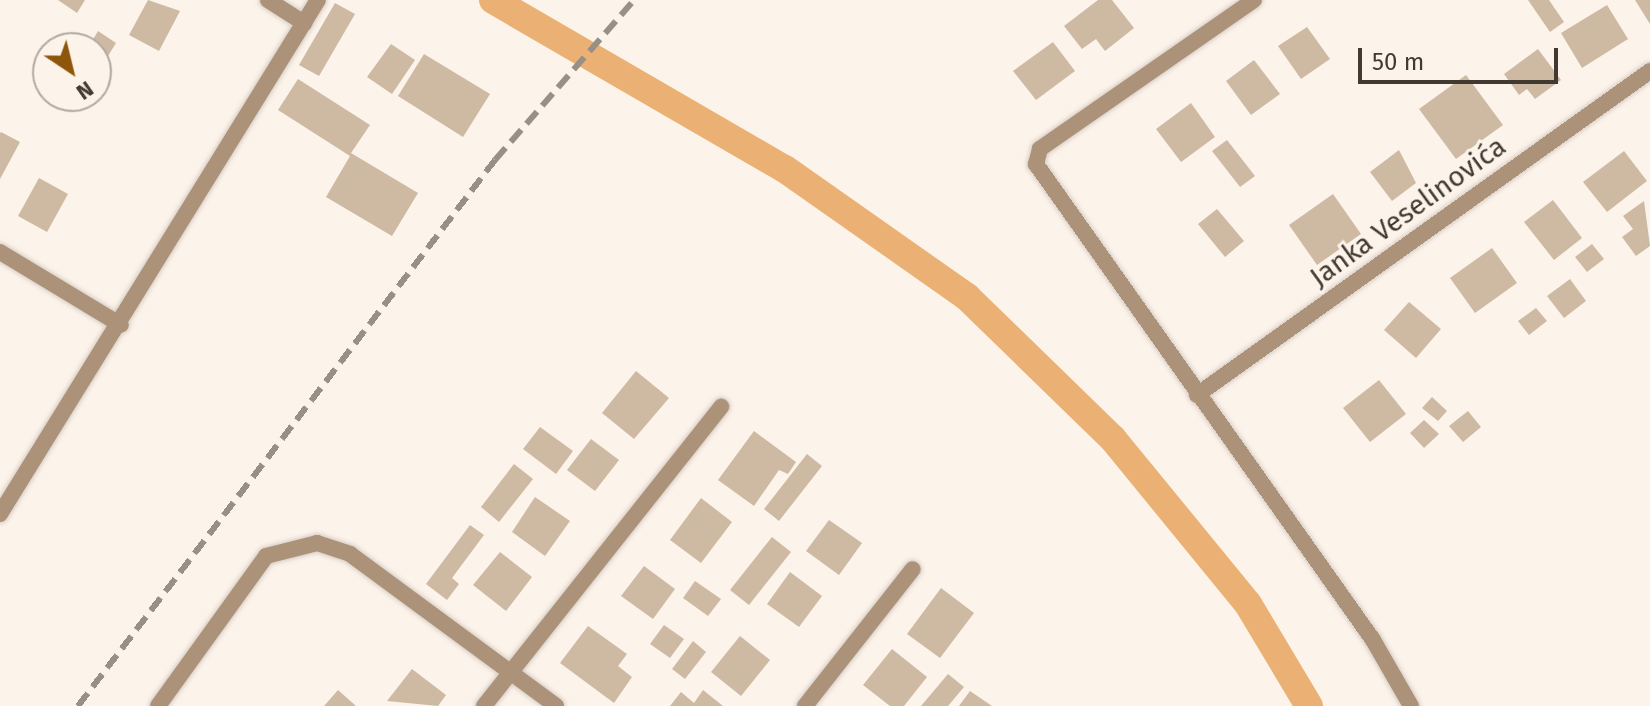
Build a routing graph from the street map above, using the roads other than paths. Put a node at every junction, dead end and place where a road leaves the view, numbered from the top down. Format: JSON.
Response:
{"nodes":[{"id":1,"x":268,"y":0,"type":"edge"},
{"id":2,"x":318,"y":0,"type":"edge"},
{"id":3,"x":1254,"y":0,"type":"edge"},
{"id":4,"x":304,"y":23,"type":"junction"},
{"id":5,"x":1650,"y":71,"type":"edge"},
{"id":6,"x":0,"y":252,"type":"edge"},
{"id":7,"x":121,"y":325,"type":"junction"},
{"id":8,"x":1197,"y":395,"type":"junction"},
{"id":9,"x":721,"y":407,"type":"dead end"},
{"id":10,"x":0,"y":514,"type":"edge"},
{"id":11,"x":913,"y":569,"type":"dead end"},
{"id":12,"x":511,"y":669,"type":"junction"},
{"id":13,"x":158,"y":706,"type":"edge"},
{"id":14,"x":484,"y":706,"type":"edge"},
{"id":15,"x":556,"y":706,"type":"edge"},
{"id":16,"x":805,"y":706,"type":"edge"},
{"id":17,"x":1411,"y":706,"type":"edge"}],
"edges":[{"from":1,"to":4,"type":"street"},
{"from":2,"to":4,"type":"street"},
{"from":3,"to":8,"type":"street"},
{"from":4,"to":7,"type":"street"},
{"from":5,"to":8,"type":"street","name":"Janka Veselinovića"},
{"from":6,"to":7,"type":"street"},
{"from":7,"to":10,"type":"street"},
{"from":8,"to":17,"type":"street"},
{"from":9,"to":12,"type":"street"},
{"from":11,"to":16,"type":"street"},
{"from":12,"to":13,"type":"street"},
{"from":12,"to":14,"type":"street"},
{"from":12,"to":15,"type":"street"}]}
